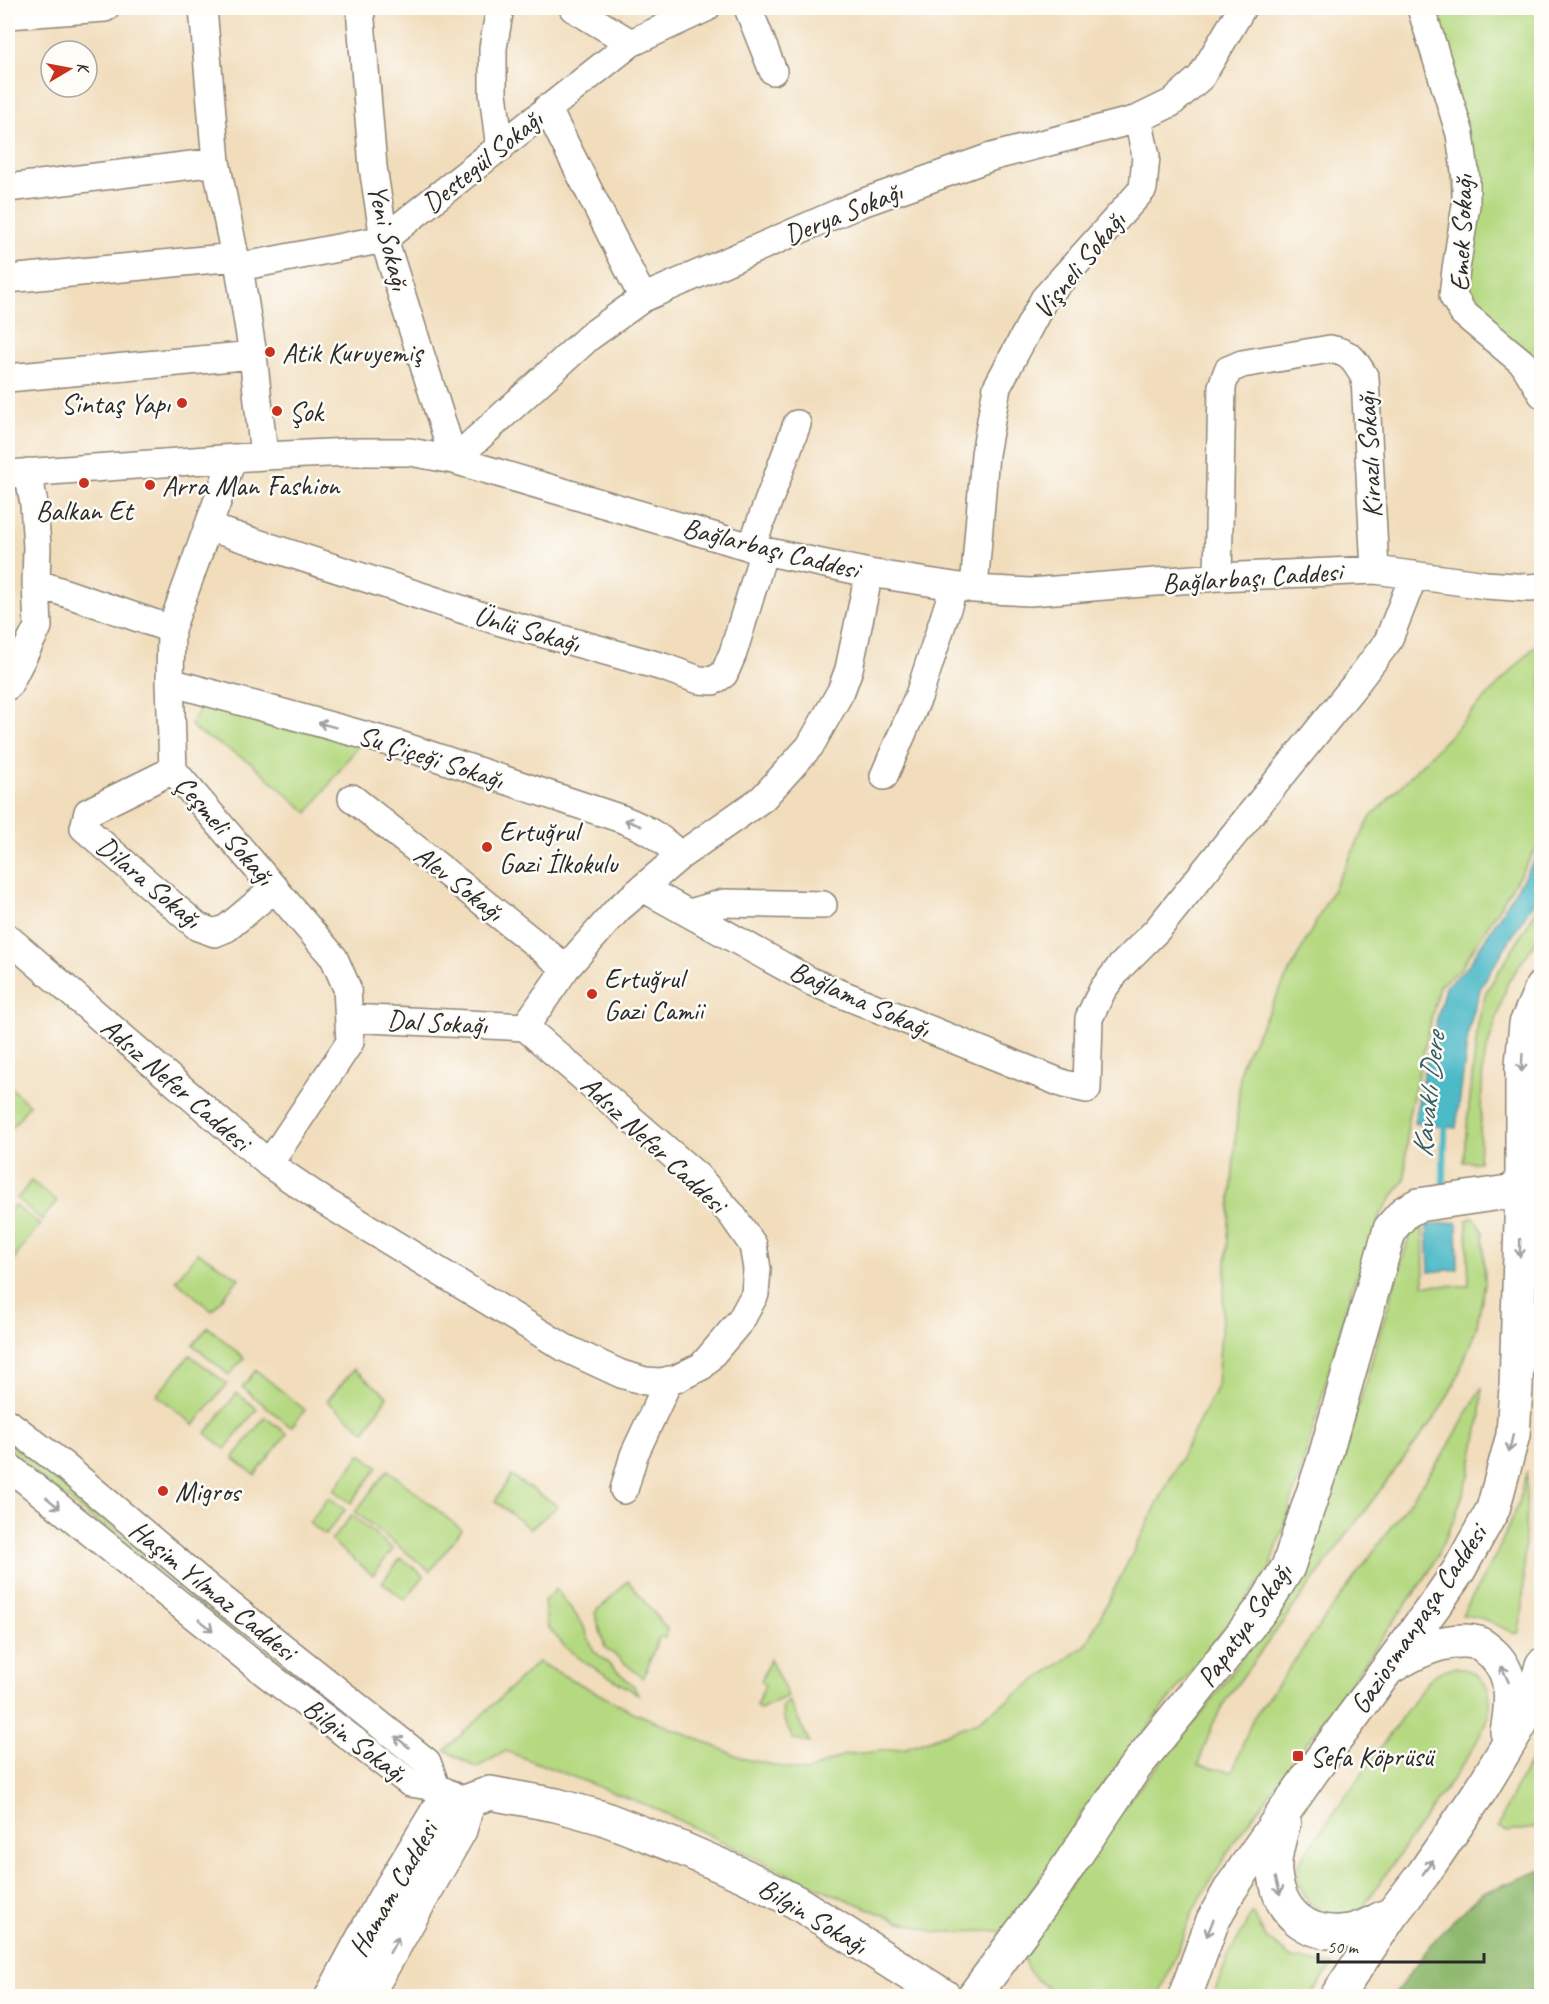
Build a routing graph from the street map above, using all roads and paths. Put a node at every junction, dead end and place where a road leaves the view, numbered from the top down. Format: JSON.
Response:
{"nodes":[{"id":1,"x":105,"y":8,"type":"edge"},
{"id":2,"x":203,"y":8,"type":"edge"},
{"id":3,"x":360,"y":8,"type":"edge"},
{"id":4,"x":500,"y":8,"type":"edge"},
{"id":5,"x":573,"y":8,"type":"edge"},
{"id":6,"x":706,"y":8,"type":"edge"},
{"id":7,"x":748,"y":8,"type":"edge"},
{"id":8,"x":1242,"y":8,"type":"edge"},
{"id":9,"x":1421,"y":8,"type":"edge"},
{"id":10,"x":8,"y":15,"type":"edge"},
{"id":11,"x":631,"y":43,"type":"junction"},
{"id":12,"x":773,"y":71,"type":"dead end"},
{"id":13,"x":547,"y":108,"type":"junction"},
{"id":14,"x":1138,"y":119,"type":"junction"},
{"id":15,"x":500,"y":149,"type":"junction"},
{"id":16,"x":216,"y":162,"type":"junction"},
{"id":17,"x":8,"y":188,"type":"edge"},
{"id":18,"x":384,"y":239,"type":"junction"},
{"id":19,"x":237,"y":262,"type":"junction"},
{"id":20,"x":8,"y":279,"type":"edge"},
{"id":21,"x":643,"y":298,"type":"junction"},
{"id":22,"x":253,"y":355,"type":"junction"},
{"id":23,"x":8,"y":378,"type":"edge"},
{"id":24,"x":1542,"y":394,"type":"edge"},
{"id":25,"x":796,"y":424,"type":"dead end"},
{"id":26,"x":264,"y":456,"type":"junction"},
{"id":27,"x":233,"y":458,"type":"junction"},
{"id":28,"x":454,"y":460,"type":"junction"},
{"id":29,"x":18,"y":473,"type":"edge"},
{"id":30,"x":208,"y":527,"type":"junction"},
{"id":31,"x":757,"y":549,"type":"junction"},
{"id":32,"x":1375,"y":570,"type":"junction"},
{"id":33,"x":869,"y":573,"type":"junction"},
{"id":34,"x":1414,"y":575,"type":"junction"},
{"id":35,"x":1218,"y":577,"type":"junction"},
{"id":36,"x":36,"y":583,"type":"junction"},
{"id":37,"x":1542,"y":587,"type":"edge"},
{"id":38,"x":964,"y":588,"type":"junction"},
{"id":39,"x":171,"y":629,"type":"junction"},
{"id":40,"x":170,"y":682,"type":"junction"},
{"id":41,"x":8,"y":686,"type":"edge"},
{"id":42,"x":173,"y":770,"type":"junction"},
{"id":43,"x":884,"y":776,"type":"dead end"},
{"id":44,"x":352,"y":798,"type":"dead end"},
{"id":45,"x":680,"y":856,"type":"junction"},
{"id":46,"x":275,"y":888,"type":"junction"},
{"id":47,"x":643,"y":888,"type":"junction"},
{"id":48,"x":823,"y":905,"type":"dead end"},
{"id":49,"x":690,"y":912,"type":"junction"},
{"id":50,"x":8,"y":938,"type":"edge"},
{"id":51,"x":566,"y":968,"type":"junction"},
{"id":52,"x":1542,"y":987,"type":"edge"},
{"id":53,"x":350,"y":1018,"type":"junction"},
{"id":54,"x":525,"y":1027,"type":"junction"},
{"id":55,"x":269,"y":1164,"type":"junction"},
{"id":56,"x":1510,"y":1191,"type":"junction"},
{"id":57,"x":669,"y":1380,"type":"junction"},
{"id":58,"x":8,"y":1423,"type":"edge"},
{"id":59,"x":8,"y":1466,"type":"edge"},
{"id":60,"x":624,"y":1490,"type":"dead end"},
{"id":61,"x":1542,"y":1665,"type":"edge"},
{"id":62,"x":1385,"y":1671,"type":"junction"},
{"id":63,"x":1542,"y":1711,"type":"edge"},
{"id":64,"x":436,"y":1787,"type":"junction"},
{"id":65,"x":1482,"y":1788,"type":"junction"},
{"id":66,"x":468,"y":1803,"type":"junction"},
{"id":67,"x":1287,"y":1809,"type":"junction"},
{"id":68,"x":1392,"y":1914,"type":"junction"},
{"id":69,"x":332,"y":1996,"type":"edge"},
{"id":70,"x":366,"y":1996,"type":"edge"},
{"id":71,"x":944,"y":1996,"type":"edge"},
{"id":72,"x":974,"y":1996,"type":"edge"},
{"id":73,"x":1185,"y":1996,"type":"edge"},
{"id":74,"x":1337,"y":1996,"type":"edge"}],
"edges":[{"from":1,"to":10,"type":"street"},
{"from":2,"to":16,"type":"street"},
{"from":3,"to":18,"type":"street","name":"Yeni Sokağı"},
{"from":4,"to":15,"type":"street"},
{"from":5,"to":11,"type":"street"},
{"from":6,"to":11,"type":"street","name":"Destegül Sokağı"},
{"from":7,"to":12,"type":"street"},
{"from":8,"to":14,"type":"street","name":"Derya Sokağı"},
{"from":9,"to":24,"type":"street","name":"Emek Sokağı"},
{"from":11,"to":13,"type":"street","name":"Destegül Sokağı"},
{"from":13,"to":15,"type":"street","name":"Destegül Sokağı"},
{"from":13,"to":21,"type":"street"},
{"from":14,"to":21,"type":"street","name":"Derya Sokağı"},
{"from":14,"to":38,"type":"street","name":"Vişneli Sokağı"},
{"from":15,"to":18,"type":"street","name":"Destegül Sokağı"},
{"from":16,"to":17,"type":"street"},
{"from":16,"to":19,"type":"street"},
{"from":18,"to":19,"type":"street","name":"Destegül Sokağı"},
{"from":18,"to":28,"type":"street","name":"Yeni Sokağı"},
{"from":19,"to":20,"type":"street","name":"Destegül Sokağı"},
{"from":19,"to":22,"type":"street"},
{"from":21,"to":28,"type":"street","name":"Derya Sokağı"},
{"from":22,"to":23,"type":"street"},
{"from":22,"to":26,"type":"street"},
{"from":25,"to":31,"type":"street","name":"Ünlü Sokağı"},
{"from":26,"to":27,"type":"street","name":"Bağlarbaşı Caddesi"},
{"from":26,"to":28,"type":"street","name":"Bağlarbaşı Caddesi"},
{"from":27,"to":29,"type":"street","name":"Bağlarbaşı Caddesi"},
{"from":27,"to":30,"type":"street","name":"Çeşmeli Sokağı"},
{"from":28,"to":31,"type":"street","name":"Bağlarbaşı Caddesi"},
{"from":29,"to":36,"type":"street"},
{"from":30,"to":31,"type":"street","name":"Ünlü Sokağı"},
{"from":30,"to":39,"type":"street","name":"Çeşmeli Sokağı"},
{"from":31,"to":33,"type":"street","name":"Bağlarbaşı Caddesi"},
{"from":32,"to":34,"type":"street","name":"Bağlarbaşı Caddesi"},
{"from":32,"to":35,"type":"street","name":"Bağlarbaşı Caddesi"},
{"from":32,"to":35,"type":"street","name":"Kirazlı Sokağı"},
{"from":33,"to":38,"type":"street","name":"Bağlarbaşı Caddesi"},
{"from":33,"to":45,"type":"street"},
{"from":34,"to":37,"type":"street","name":"Bağlarbaşı Caddesi"},
{"from":34,"to":49,"type":"street","name":"Bağlama Sokağı"},
{"from":35,"to":38,"type":"street","name":"Bağlarbaşı Caddesi"},
{"from":36,"to":39,"type":"street"},
{"from":36,"to":41,"type":"street"},
{"from":38,"to":43,"type":"street","name":"Vişneli Sokağı"},
{"from":39,"to":40,"type":"street","name":"Çeşmeli Sokağı"},
{"from":40,"to":42,"type":"street","name":"Çeşmeli Sokağı"},
{"from":45,"to":40,"type":"street","name":"Su Çiçeği Sokağı","one_way":true},
{"from":42,"to":46,"type":"street","name":"Çeşmeli Sokağı"},
{"from":42,"to":46,"type":"street","name":"Dilara Sokağı"},
{"from":44,"to":51,"type":"street","name":"Alev Sokağı"},
{"from":45,"to":47,"type":"street"},
{"from":46,"to":53,"type":"street","name":"Çeşmeli Sokağı"},
{"from":47,"to":49,"type":"street","name":"Bağlama Sokağı"},
{"from":47,"to":51,"type":"street"},
{"from":48,"to":49,"type":"street"},
{"from":50,"to":55,"type":"street","name":"Adsız Nefer Caddesi"},
{"from":51,"to":54,"type":"street"},
{"from":52,"to":56,"type":"main road","name":"Gaziosmanpaşa Caddesi","one_way":true},
{"from":53,"to":54,"type":"street","name":"Dal Sokağı"},
{"from":53,"to":55,"type":"street","name":"Çeşmeli Sokağı"},
{"from":54,"to":57,"type":"street","name":"Adsız Nefer Caddesi"},
{"from":55,"to":57,"type":"street","name":"Adsız Nefer Caddesi"},
{"from":56,"to":62,"type":"main road","name":"Gaziosmanpaşa Caddesi","one_way":true},
{"from":56,"to":72,"type":"main road","name":"Papatya Sokağı"},
{"from":57,"to":60,"type":"street"},
{"from":64,"to":58,"type":"street","name":"Haşim Yılmaz Caddesi","one_way":true},
{"from":59,"to":64,"type":"street","name":"Bilgin Sokağı","one_way":true},
{"from":61,"to":65,"type":"main road"},
{"from":65,"to":62,"type":"main road","one_way":true},
{"from":62,"to":67,"type":"main road","name":"Gaziosmanpaşa Caddesi"},
{"from":63,"to":65,"type":"street"},
{"from":64,"to":66,"type":"street","name":"Bilgin Sokağı"},
{"from":68,"to":65,"type":"main road","one_way":true},
{"from":66,"to":69,"type":"main road","name":"Hamam Caddesi"},
{"from":70,"to":66,"type":"main road","name":"Hamam Caddesi","one_way":true},
{"from":66,"to":71,"type":"main road","name":"Bilgin Sokağı"},
{"from":67,"to":68,"type":"main road","one_way":true},
{"from":67,"to":73,"type":"main road","name":"Gaziosmanpaşa Caddesi","one_way":true},
{"from":68,"to":74,"type":"main road"}]}
